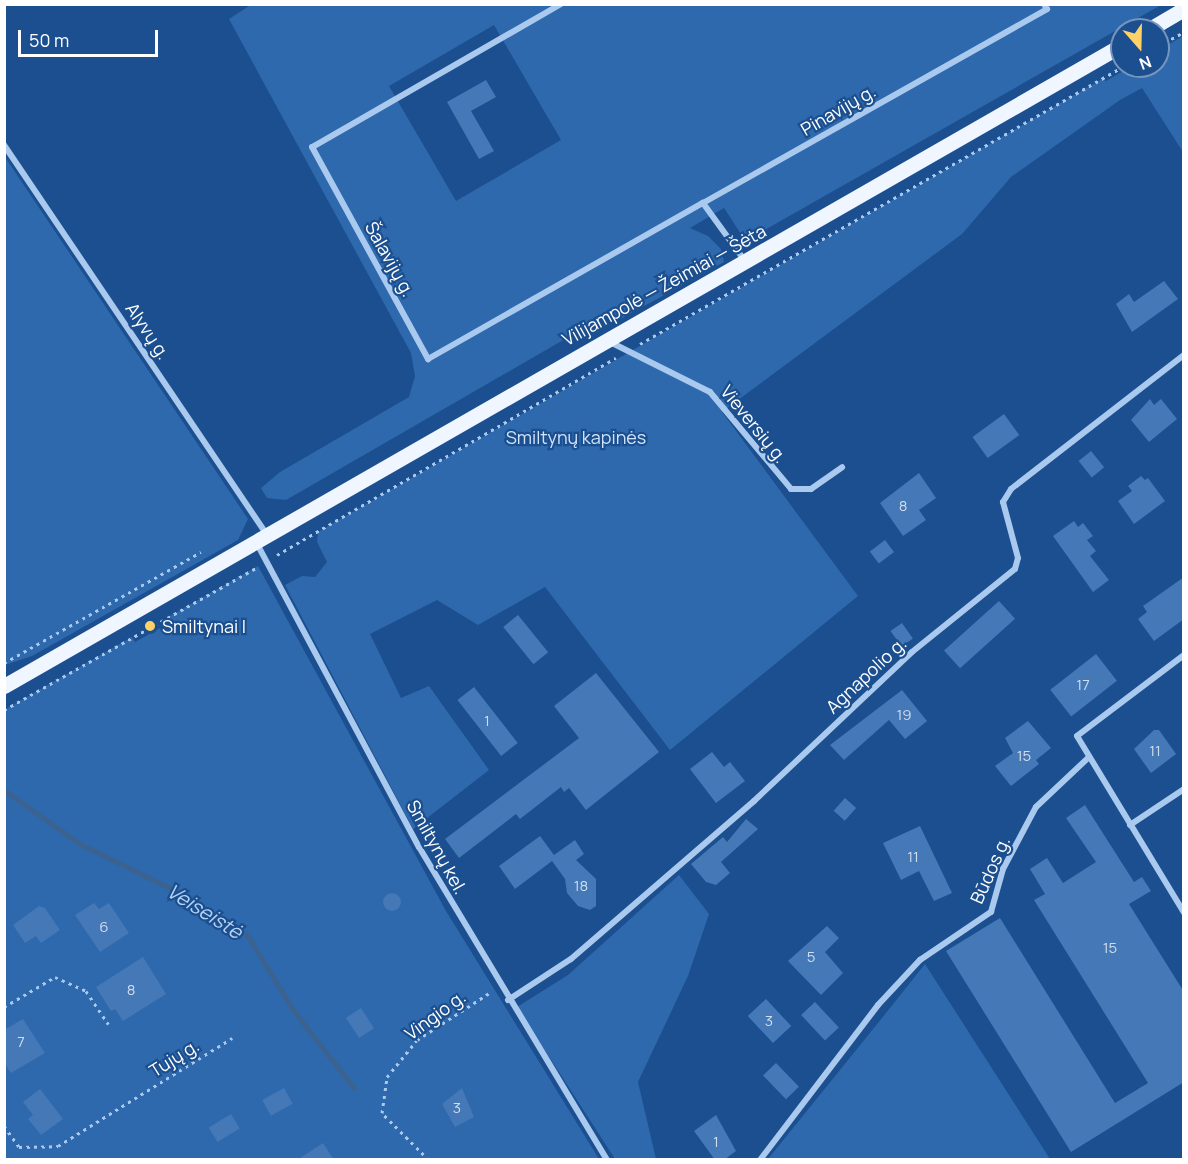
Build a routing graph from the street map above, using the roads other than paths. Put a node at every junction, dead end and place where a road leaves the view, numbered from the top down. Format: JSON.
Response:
{"nodes":[{"id":1,"x":561,"y":4,"type":"edge"},
{"id":2,"x":1044,"y":4,"type":"edge"},
{"id":3,"x":1184,"y":9,"type":"edge"},
{"id":4,"x":1169,"y":18,"type":"edge"},
{"id":5,"x":1110,"y":52,"type":"edge"},
{"id":6,"x":4,"y":145,"type":"edge"},
{"id":7,"x":703,"y":203,"type":"junction"},
{"id":8,"x":746,"y":262,"type":"junction"},
{"id":9,"x":606,"y":340,"type":"junction"},
{"id":10,"x":1184,"y":355,"type":"edge"},
{"id":11,"x":842,"y":467,"type":"dead end"},
{"id":12,"x":261,"y":537,"type":"junction"},
{"id":13,"x":1184,"y":655,"type":"edge"},
{"id":14,"x":4,"y":686,"type":"edge"},
{"id":15,"x":1089,"y":757,"type":"junction"},
{"id":16,"x":1184,"y":789,"type":"edge"},
{"id":17,"x":1130,"y":825,"type":"junction"},
{"id":18,"x":1184,"y":913,"type":"edge"},
{"id":19,"x":508,"y":1000,"type":"junction"},
{"id":20,"x":607,"y":1160,"type":"edge"},
{"id":21,"x":760,"y":1160,"type":"edge"}],
"edges":[{"from":1,"to":7,"type":"street","name":"Šalavijų g."},
{"from":2,"to":7,"type":"street","name":"Pinavijų g."},
{"from":3,"to":4,"type":"main road"},
{"from":5,"to":8,"type":"main road","name":"Vilijampolė — Žeimiai — Šėta"},
{"from":6,"to":12,"type":"street","name":"Alyvų g."},
{"from":7,"to":8,"type":"street"},
{"from":8,"to":9,"type":"main road","name":"Vilijampolė — Žeimiai — Šėta"},
{"from":9,"to":11,"type":"street","name":"Vieversių g."},
{"from":9,"to":12,"type":"main road","name":"Vilijampolė — Žeimiai — Šėta"},
{"from":10,"to":19,"type":"street","name":"Agnapolio g."},
{"from":12,"to":14,"type":"main road","name":"Vilijampolė — Žeimiai — Šėta"},
{"from":12,"to":19,"type":"street","name":"Smiltynų kel."},
{"from":13,"to":15,"type":"street"},
{"from":15,"to":17,"type":"street"},
{"from":15,"to":21,"type":"street","name":"Būdos g."},
{"from":16,"to":17,"type":"street"},
{"from":17,"to":18,"type":"street"},
{"from":19,"to":20,"type":"street","name":"Smiltynų kel."}]}
